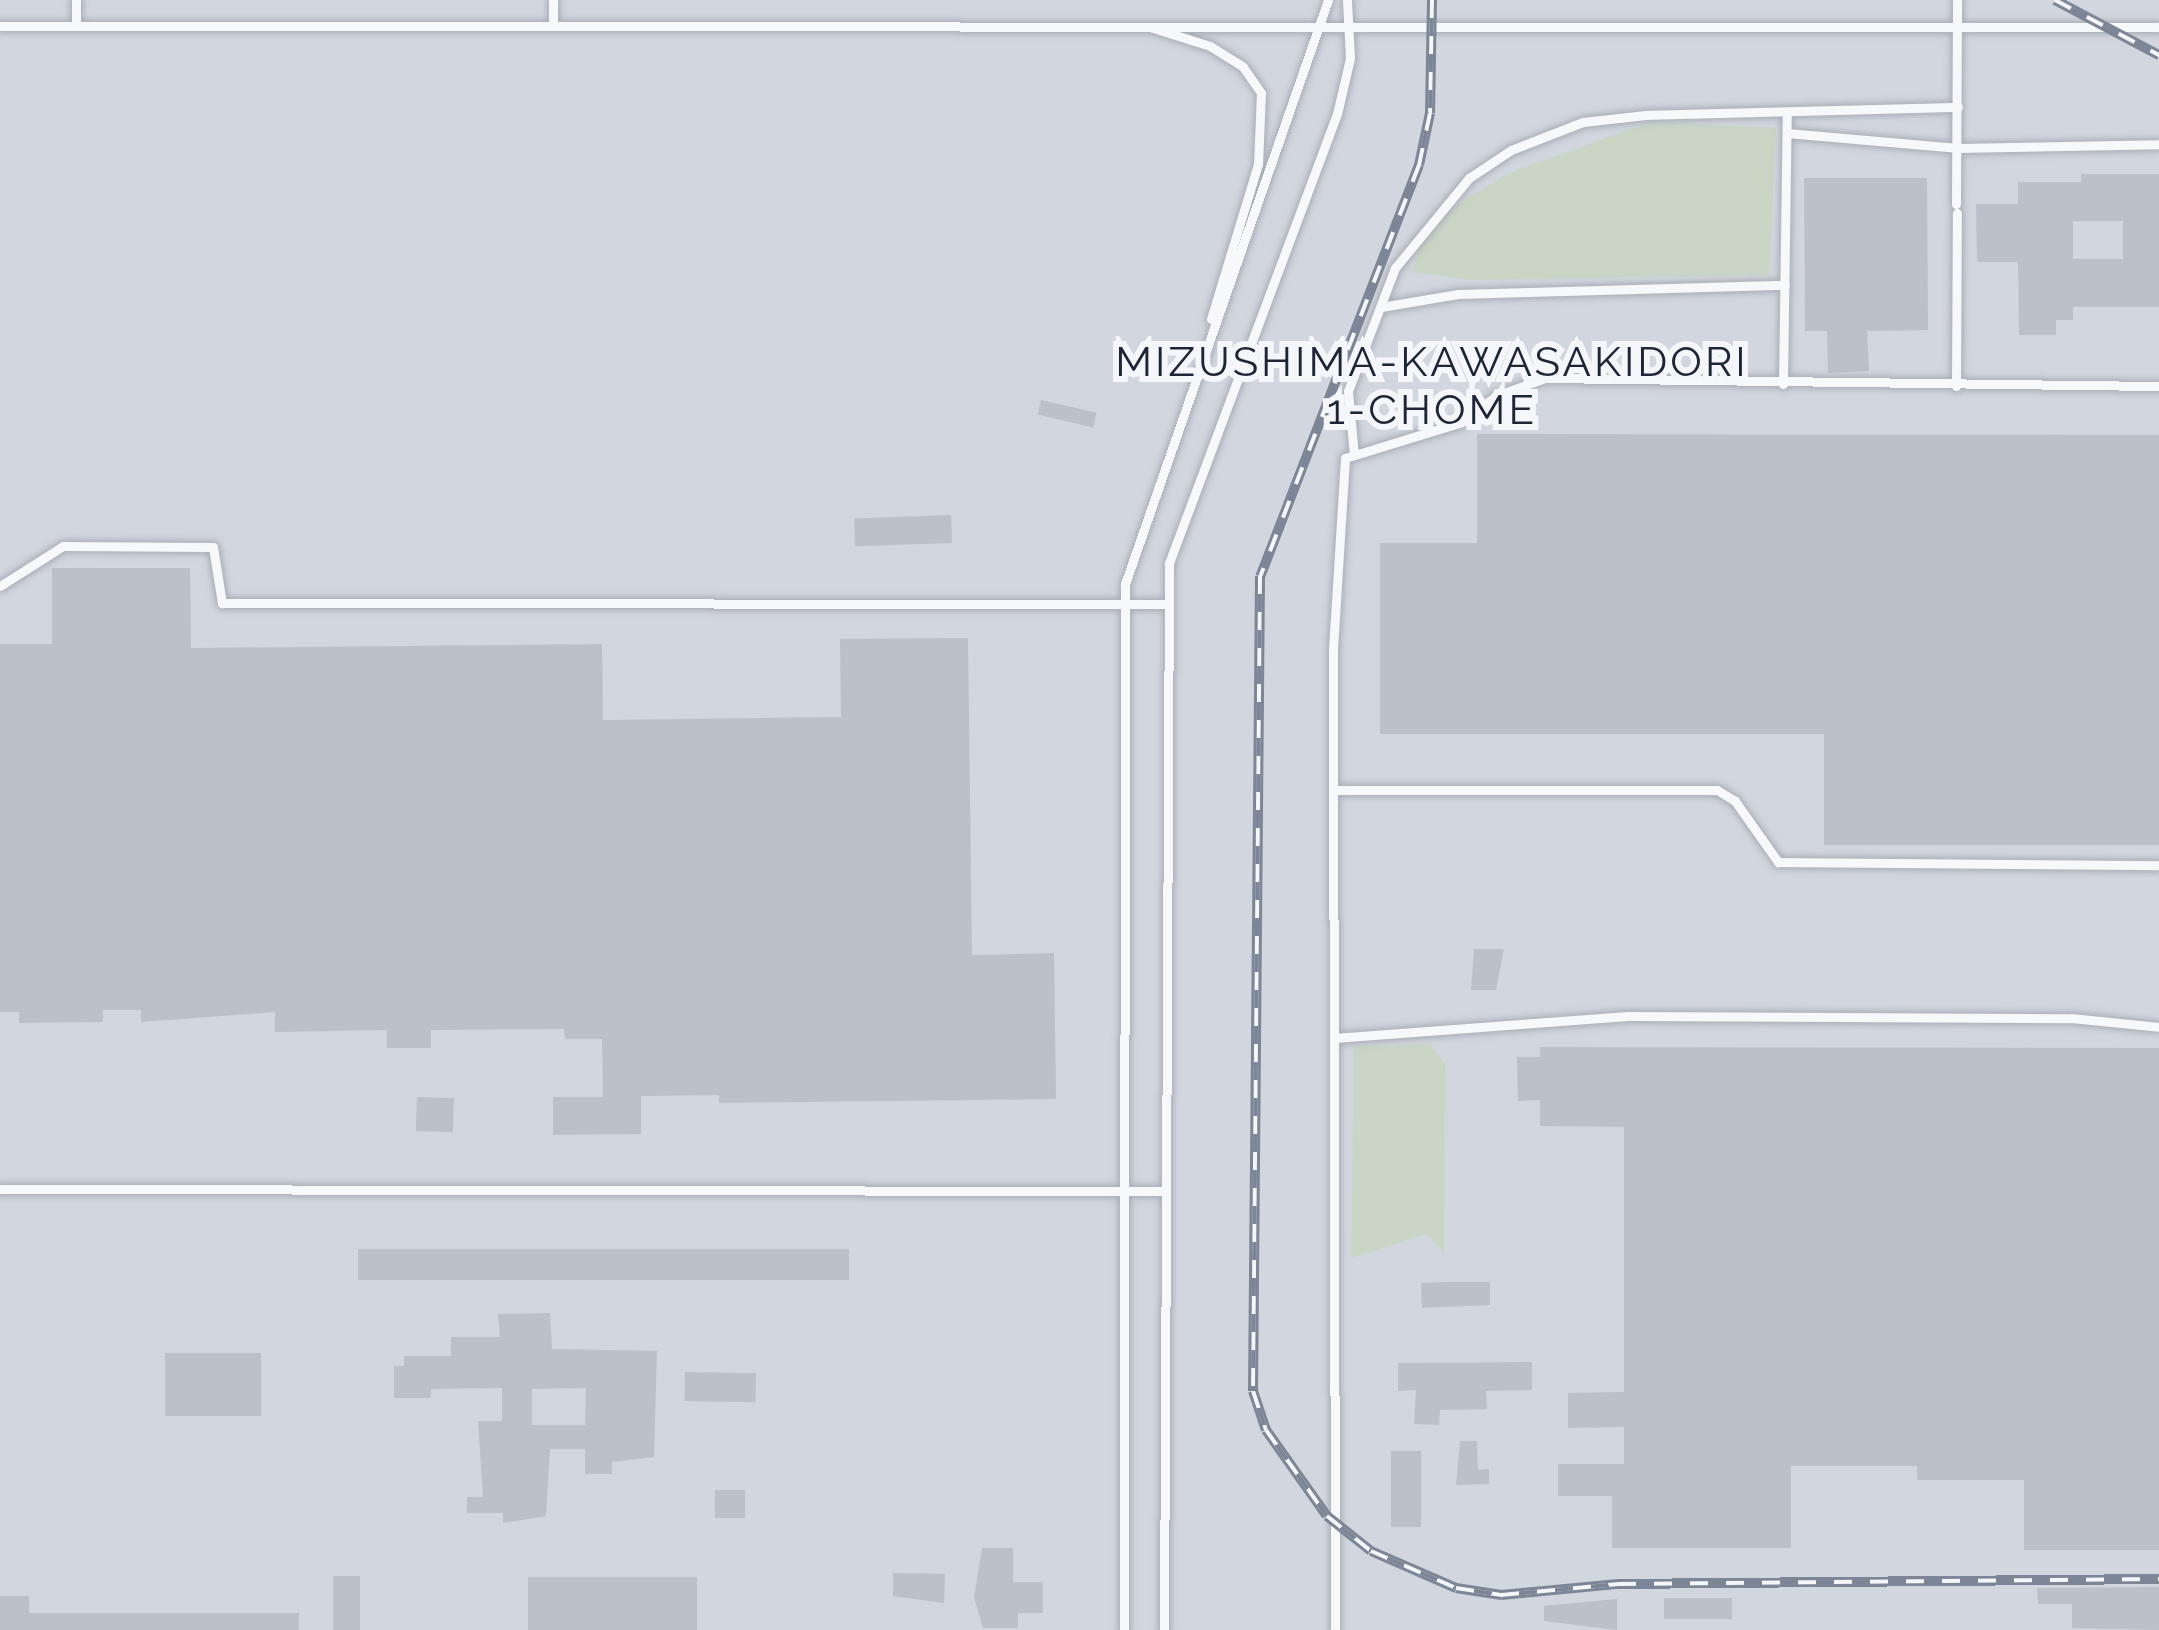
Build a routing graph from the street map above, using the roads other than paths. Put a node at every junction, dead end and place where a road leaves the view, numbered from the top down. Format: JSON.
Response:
{"nodes":[{"id":1,"x":76,"y":0,"type":"edge"},
{"id":2,"x":553,"y":0,"type":"edge"},
{"id":3,"x":1328,"y":0,"type":"edge"},
{"id":4,"x":1347,"y":0,"type":"edge"},
{"id":5,"x":1958,"y":0,"type":"edge"},
{"id":6,"x":1323,"y":22,"type":"junction"},
{"id":7,"x":1350,"y":23,"type":"junction"},
{"id":8,"x":1141,"y":24,"type":"junction"},
{"id":9,"x":0,"y":26,"type":"edge"},
{"id":10,"x":76,"y":26,"type":"junction"},
{"id":11,"x":553,"y":26,"type":"junction"},
{"id":12,"x":1958,"y":27,"type":"junction"},
{"id":13,"x":2159,"y":27,"type":"edge"},
{"id":14,"x":1958,"y":107,"type":"junction"},
{"id":15,"x":1787,"y":112,"type":"junction"},
{"id":16,"x":1787,"y":134,"type":"junction"},
{"id":17,"x":2159,"y":144,"type":"edge"},
{"id":18,"x":1958,"y":148,"type":"junction"},
{"id":19,"x":1785,"y":285,"type":"junction"},
{"id":20,"x":1381,"y":307,"type":"junction"},
{"id":21,"x":1206,"y":348,"type":"junction"},
{"id":22,"x":1783,"y":384,"type":"junction"},
{"id":23,"x":1956,"y":386,"type":"junction"},
{"id":24,"x":2159,"y":386,"type":"edge"},
{"id":25,"x":1354,"y":455,"type":"junction"},
{"id":26,"x":0,"y":586,"type":"edge"},
{"id":27,"x":1124,"y":604,"type":"junction"},
{"id":28,"x":1165,"y":604,"type":"junction"},
{"id":29,"x":1333,"y":790,"type":"junction"},
{"id":30,"x":2159,"y":865,"type":"edge"},
{"id":31,"x":2159,"y":1027,"type":"edge"},
{"id":32,"x":1334,"y":1038,"type":"junction"},
{"id":33,"x":0,"y":1189,"type":"edge"},
{"id":34,"x":1125,"y":1190,"type":"junction"},
{"id":35,"x":1165,"y":1191,"type":"junction"},
{"id":36,"x":1124,"y":1630,"type":"edge"},
{"id":37,"x":1164,"y":1630,"type":"edge"},
{"id":38,"x":1335,"y":1630,"type":"edge"}],
"edges":[{"from":1,"to":10,"type":"lane"},
{"from":2,"to":11,"type":"lane"},
{"from":3,"to":6,"type":"lane"},
{"from":4,"to":7,"type":"lane"},
{"from":5,"to":12,"type":"lane"},
{"from":6,"to":7,"type":"lane"},
{"from":6,"to":8,"type":"lane"},
{"from":6,"to":21,"type":"lane"},
{"from":7,"to":12,"type":"lane"},
{"from":7,"to":28,"type":"lane"},
{"from":8,"to":11,"type":"lane"},
{"from":8,"to":21,"type":"lane"},
{"from":9,"to":10,"type":"lane"},
{"from":10,"to":11,"type":"lane"},
{"from":12,"to":13,"type":"lane"},
{"from":12,"to":14,"type":"lane"},
{"from":14,"to":15,"type":"lane"},
{"from":14,"to":18,"type":"lane"},
{"from":15,"to":16,"type":"lane"},
{"from":15,"to":20,"type":"lane"},
{"from":16,"to":18,"type":"lane"},
{"from":16,"to":19,"type":"lane"},
{"from":17,"to":18,"type":"lane"},
{"from":18,"to":23,"type":"lane"},
{"from":19,"to":20,"type":"lane"},
{"from":19,"to":22,"type":"lane"},
{"from":20,"to":25,"type":"lane"},
{"from":21,"to":27,"type":"lane"},
{"from":22,"to":23,"type":"lane"},
{"from":22,"to":25,"type":"lane"},
{"from":23,"to":24,"type":"lane"},
{"from":25,"to":29,"type":"lane"},
{"from":26,"to":27,"type":"lane"},
{"from":27,"to":28,"type":"lane"},
{"from":27,"to":34,"type":"lane"},
{"from":28,"to":35,"type":"lane"},
{"from":29,"to":30,"type":"lane"},
{"from":29,"to":32,"type":"lane"},
{"from":31,"to":32,"type":"lane"},
{"from":32,"to":38,"type":"lane"},
{"from":33,"to":34,"type":"lane"},
{"from":34,"to":35,"type":"lane"},
{"from":34,"to":36,"type":"lane"},
{"from":35,"to":37,"type":"lane"}]}
